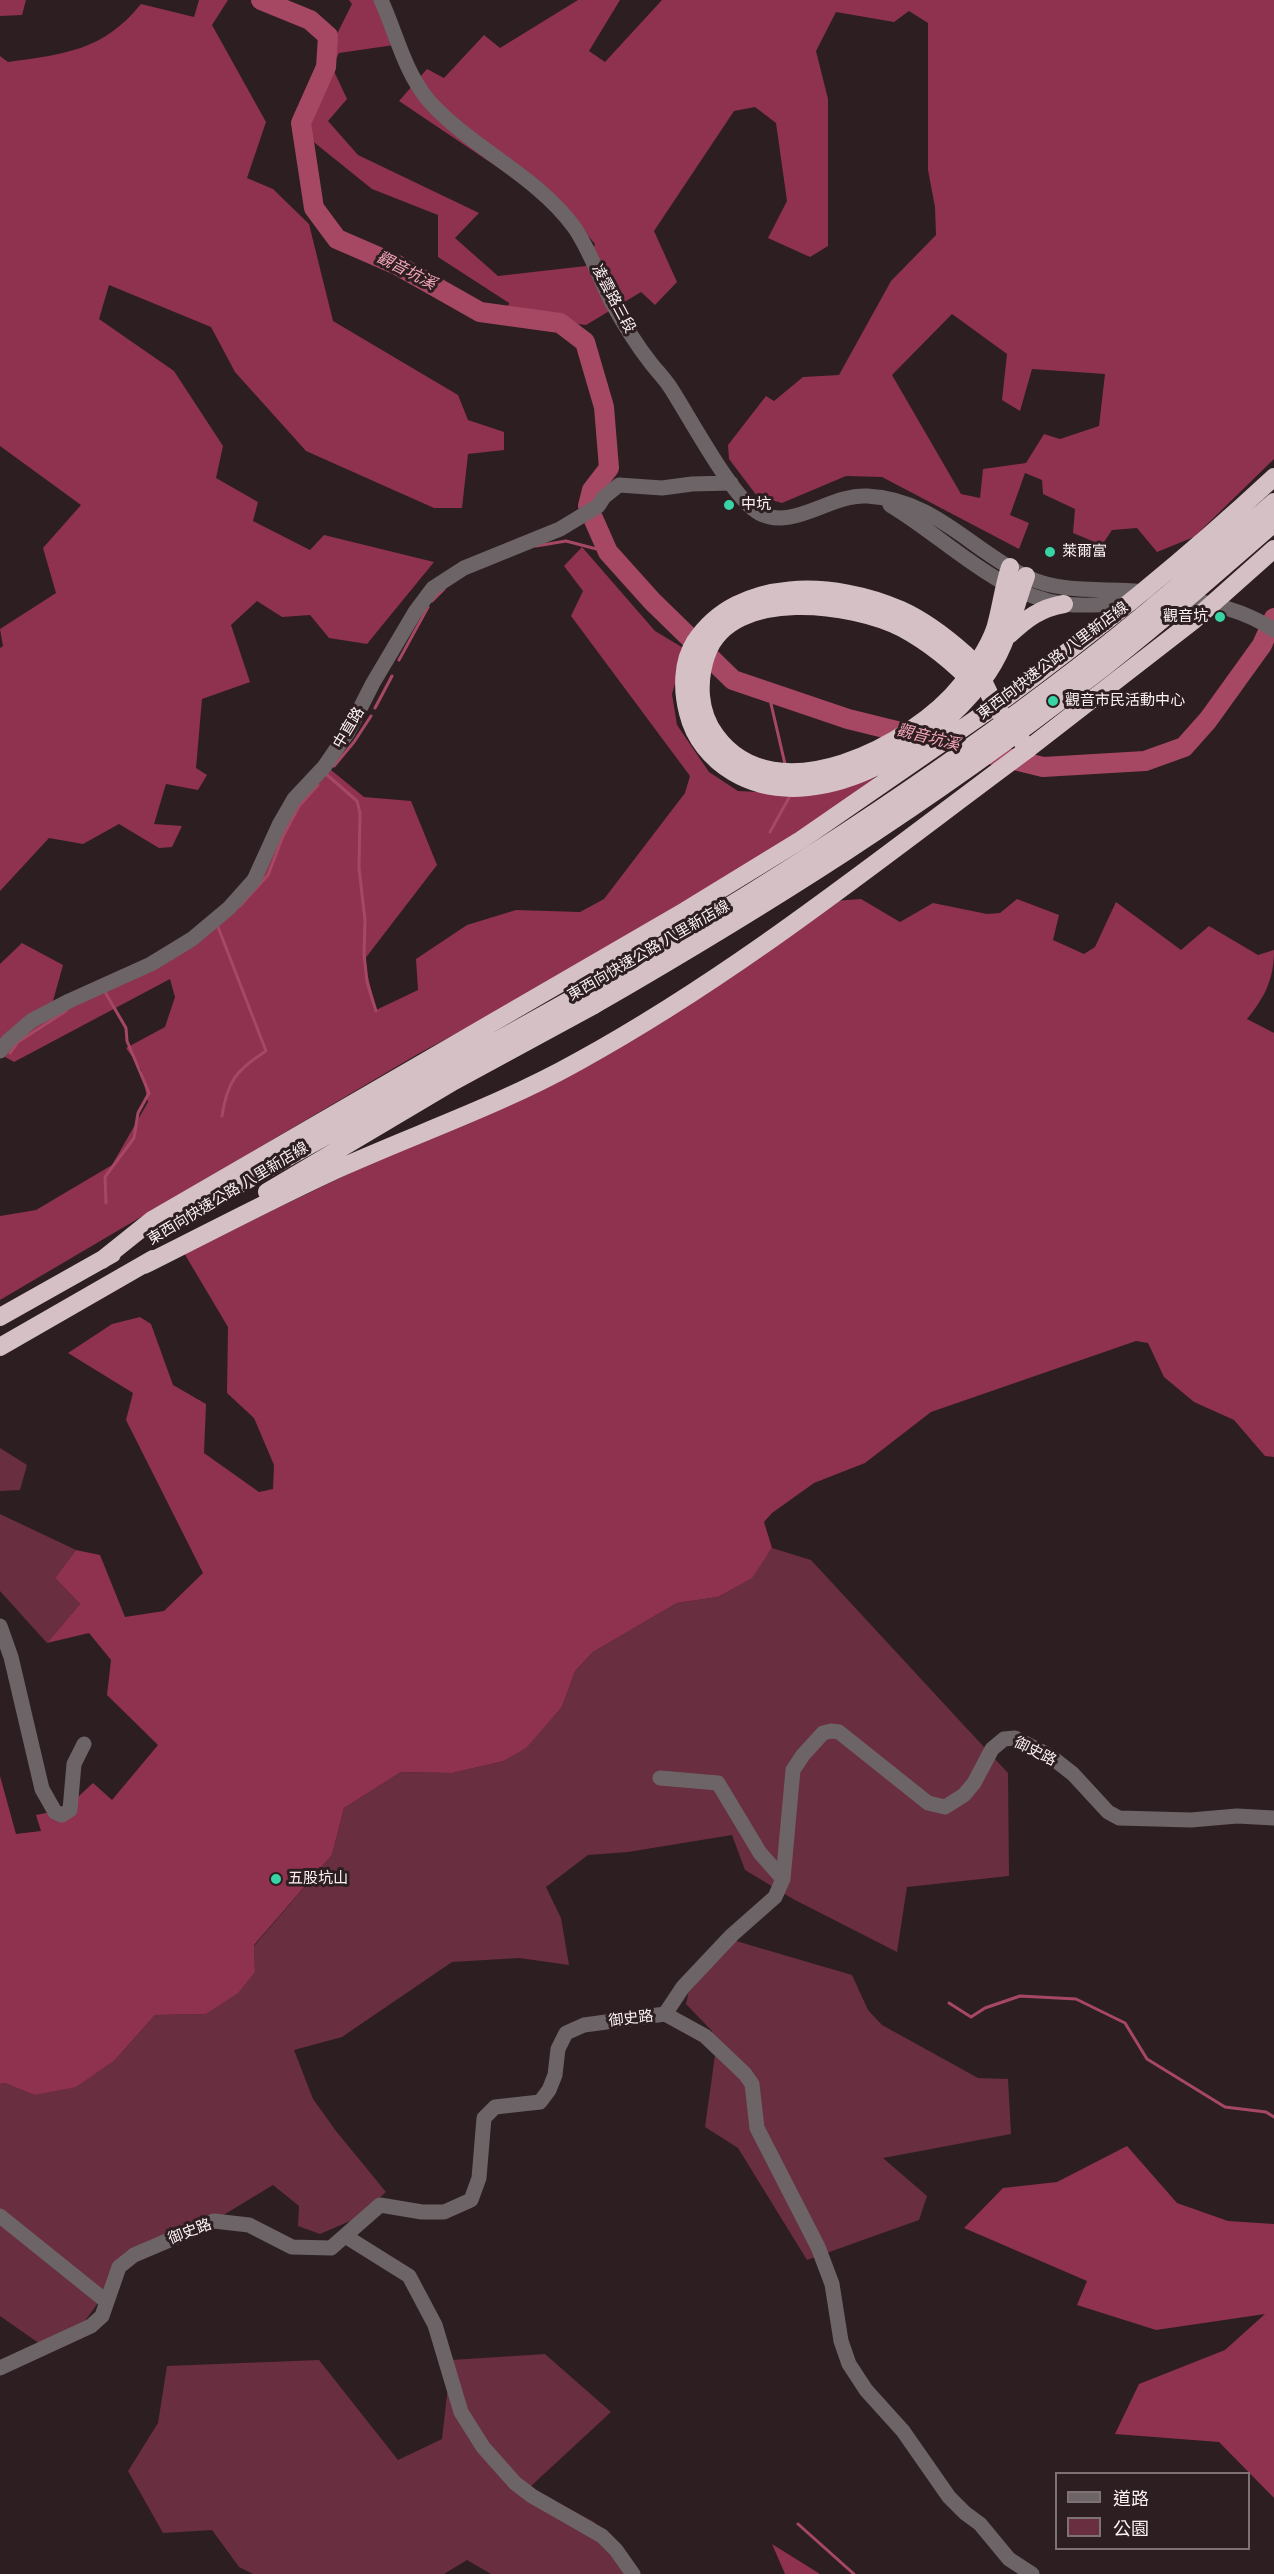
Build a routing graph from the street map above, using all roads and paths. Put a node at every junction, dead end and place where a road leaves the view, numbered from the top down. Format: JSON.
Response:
{"nodes":[{"id":1,"x":381,"y":0,"type":"edge"},
{"id":2,"x":1274,"y":477,"type":"edge"},
{"id":3,"x":731,"y":483,"type":"junction"},
{"id":4,"x":1274,"y":502,"type":"edge"},
{"id":5,"x":1274,"y":524,"type":"edge"},
{"id":6,"x":1274,"y":549,"type":"edge"},
{"id":7,"x":1015,"y":580,"type":"junction"},
{"id":8,"x":1192,"y":600,"type":"junction"},
{"id":9,"x":1064,"y":604,"type":"junction"},
{"id":10,"x":1274,"y":630,"type":"edge"},
{"id":11,"x":1008,"y":636,"type":"junction"},
{"id":12,"x":995,"y":706,"type":"junction"},
{"id":13,"x":946,"y":711,"type":"junction"},
{"id":14,"x":1028,"y":749,"type":"junction"},
{"id":15,"x":590,"y":998,"type":"junction"},
{"id":16,"x":3,"y":1043,"type":"edge"},
{"id":17,"x":102,"y":1260,"type":"junction"},
{"id":18,"x":144,"y":1265,"type":"junction"},
{"id":19,"x":0,"y":1317,"type":"edge"},
{"id":20,"x":0,"y":1347,"type":"edge"},
{"id":21,"x":0,"y":1626,"type":"edge"},
{"id":22,"x":84,"y":1744,"type":"dead end"},
{"id":23,"x":660,"y":1778,"type":"dead end"},
{"id":24,"x":1274,"y":1818,"type":"edge"},
{"id":25,"x":783,"y":1879,"type":"junction"},
{"id":26,"x":665,"y":2014,"type":"junction"},
{"id":27,"x":0,"y":2216,"type":"edge"},
{"id":28,"x":345,"y":2236,"type":"junction"},
{"id":29,"x":107,"y":2302,"type":"junction"},
{"id":30,"x":0,"y":2368,"type":"edge"},
{"id":31,"x":633,"y":2574,"type":"edge"},
{"id":32,"x":1032,"y":2574,"type":"edge"}],
"edges":[{"from":1,"to":3,"type":"street","name":"凌雲路三段"},
{"from":2,"to":12,"type":"highway","bridge":true},
{"from":3,"to":7,"type":"street","name":"凌雲路三段"},
{"from":3,"to":16,"type":"street","name":"中直路"},
{"from":4,"to":15,"type":"highway","name":"東西向快速公路 八里新店線","bridge":true},
{"from":5,"to":15,"type":"highway","name":"東西向快速公路 八里新店線","bridge":true},
{"from":6,"to":14,"type":"highway","bridge":true},
{"from":7,"to":8,"type":"street","name":"凌雲路三段"},
{"from":7,"to":9,"type":"street","name":"凌雲路三段"},
{"from":7,"to":11,"type":"highway"},
{"from":7,"to":13,"type":"highway"},
{"from":8,"to":9,"type":"street","name":"凌雲路三段"},
{"from":8,"to":10,"type":"street","name":"凌雲路三段"},
{"from":9,"to":11,"type":"highway"},
{"from":11,"to":13,"type":"highway"},
{"from":12,"to":13,"type":"highway","bridge":true},
{"from":12,"to":14,"type":"highway","bridge":true},
{"from":12,"to":17,"type":"highway"},
{"from":14,"to":18,"type":"highway"},
{"from":15,"to":17,"type":"highway","name":"東西向快速公路 八里新店線"},
{"from":15,"to":18,"type":"highway","name":"東西向快速公路 八里新店線"},
{"from":17,"to":19,"type":"highway","name":"東西向快速公路 八里新店線"},
{"from":18,"to":20,"type":"highway","name":"東西向快速公路 八里新店線"},
{"from":21,"to":22,"type":"street"},
{"from":23,"to":25,"type":"street"},
{"from":24,"to":25,"type":"street","name":"御史路"},
{"from":25,"to":26,"type":"street","name":"御史路"},
{"from":26,"to":28,"type":"street","name":"御史路"},
{"from":26,"to":32,"type":"street"},
{"from":27,"to":29,"type":"street"},
{"from":28,"to":29,"type":"street","name":"御史路"},
{"from":28,"to":31,"type":"street"},
{"from":29,"to":30,"type":"street","name":"御史路"}]}
